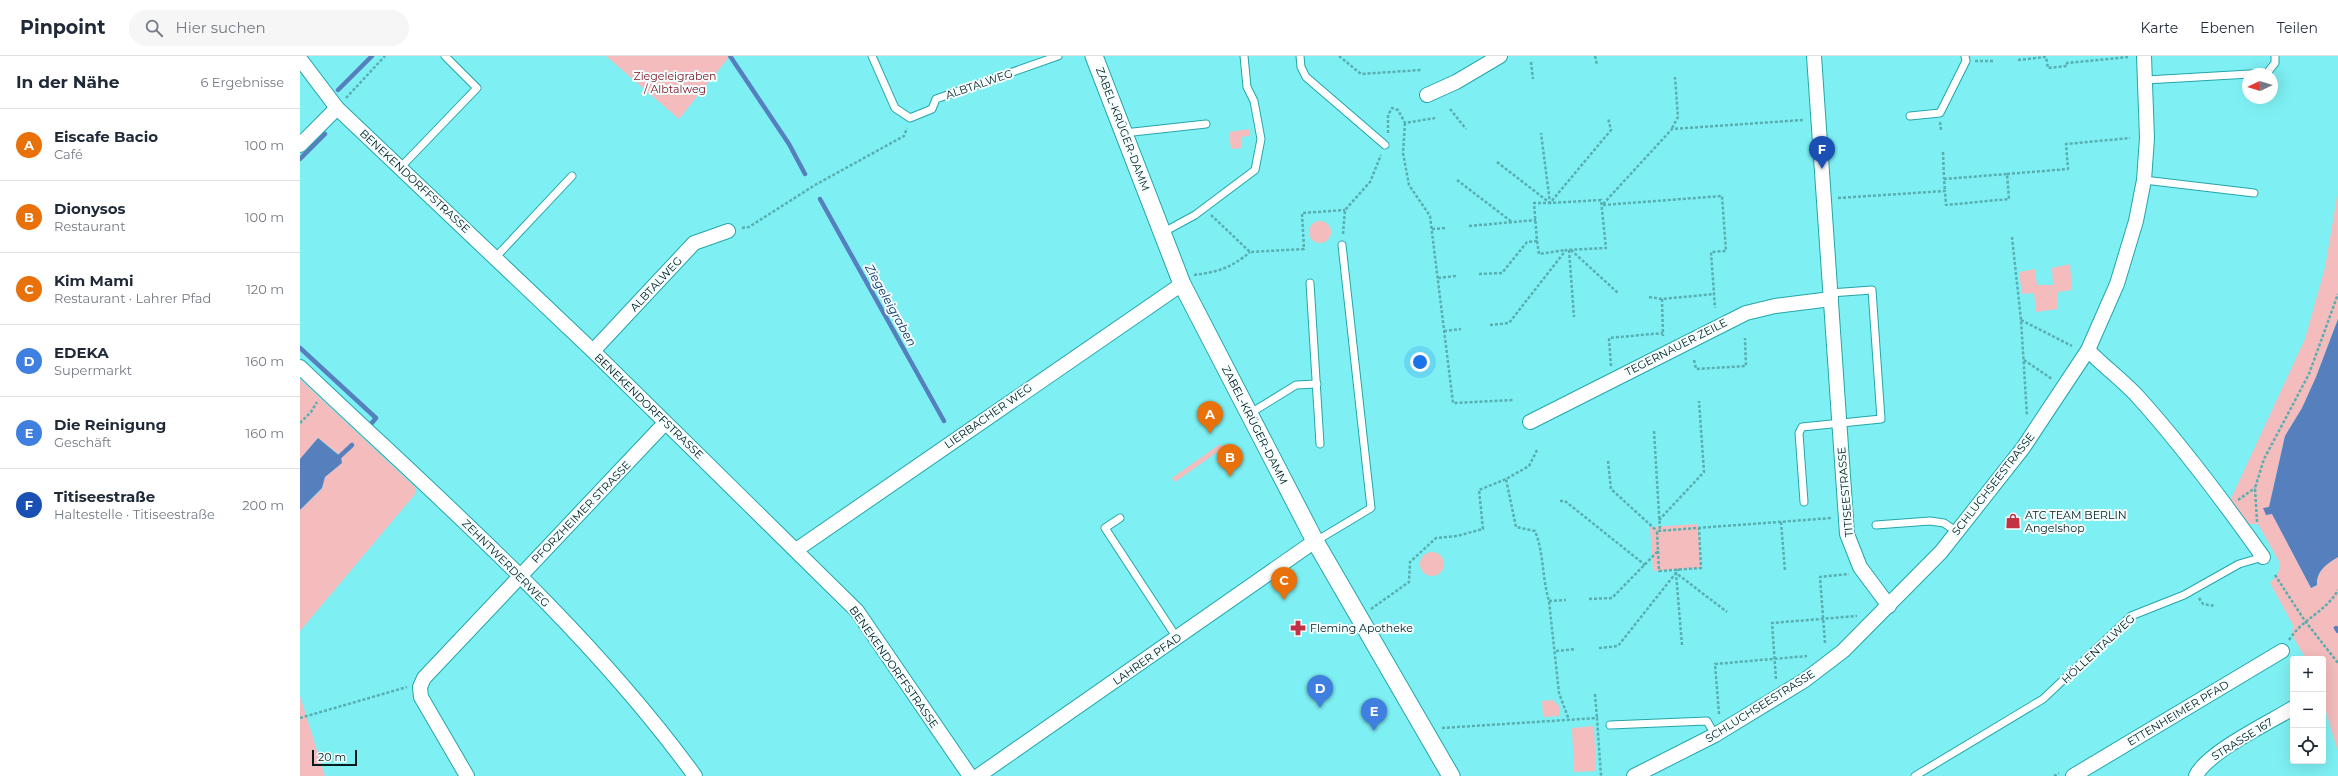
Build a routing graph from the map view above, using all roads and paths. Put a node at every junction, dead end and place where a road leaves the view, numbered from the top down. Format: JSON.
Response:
{"nodes":[{"id":1,"x":385,"y":56,"type":"edge"},
{"id":2,"x":445,"y":56,"type":"edge"},
{"id":3,"x":872,"y":56,"type":"edge"},
{"id":4,"x":1058,"y":56,"type":"edge"},
{"id":5,"x":1094,"y":56,"type":"edge"},
{"id":6,"x":1244,"y":56,"type":"edge"},
{"id":7,"x":1300,"y":56,"type":"edge"},
{"id":8,"x":1338,"y":56,"type":"edge"},
{"id":9,"x":1500,"y":56,"type":"edge"},
{"id":10,"x":1595,"y":56,"type":"edge"},
{"id":11,"x":1814,"y":56,"type":"edge"},
{"id":12,"x":1965,"y":56,"type":"edge"},
{"id":13,"x":2144,"y":56,"type":"edge"},
{"id":14,"x":2275,"y":56,"type":"edge"},
{"id":15,"x":2046,"y":57,"type":"edge"},
{"id":16,"x":2128,"y":57,"type":"edge"},
{"id":17,"x":300,"y":59,"type":"edge"},
{"id":18,"x":2018,"y":60,"type":"dead end"},
{"id":19,"x":1531,"y":62,"type":"dead end"},
{"id":20,"x":1597,"y":66,"type":"dead end"},
{"id":21,"x":1421,"y":70,"type":"dead end"},
{"id":22,"x":1675,"y":77,"type":"dead end"},
{"id":23,"x":1533,"y":80,"type":"dead end"},
{"id":24,"x":2146,"y":80,"type":"junction"},
{"id":25,"x":1427,"y":95,"type":"dead end"},
{"id":26,"x":337,"y":108,"type":"junction"},
{"id":27,"x":1450,"y":109,"type":"dead end"},
{"id":28,"x":1910,"y":116,"type":"dead end"},
{"id":29,"x":910,"y":118,"type":"junction"},
{"id":30,"x":1435,"y":118,"type":"dead end"},
{"id":31,"x":1608,"y":118,"type":"dead end"},
{"id":32,"x":1803,"y":120,"type":"dead end"},
{"id":33,"x":1206,"y":124,"type":"dead end"},
{"id":34,"x":1405,"y":124,"type":"junction"},
{"id":35,"x":1466,"y":129,"type":"dead end"},
{"id":36,"x":1672,"y":129,"type":"junction"},
{"id":37,"x":1541,"y":132,"type":"dead end"},
{"id":38,"x":1124,"y":133,"type":"junction"},
{"id":39,"x":2130,"y":138,"type":"dead end"},
{"id":40,"x":1385,"y":145,"type":"junction"},
{"id":41,"x":300,"y":146,"type":"edge"},
{"id":42,"x":1942,"y":152,"type":"dead end"},
{"id":43,"x":1497,"y":162,"type":"dead end"},
{"id":44,"x":401,"y":167,"type":"junction"},
{"id":45,"x":2007,"y":174,"type":"junction"},
{"id":46,"x":572,"y":176,"type":"dead end"},
{"id":47,"x":1944,"y":179,"type":"junction"},
{"id":48,"x":1457,"y":180,"type":"dead end"},
{"id":49,"x":2144,"y":180,"type":"junction"},
{"id":50,"x":1945,"y":191,"type":"junction"},
{"id":51,"x":2254,"y":193,"type":"dead end"},
{"id":52,"x":1838,"y":198,"type":"dead end"},
{"id":53,"x":1550,"y":203,"type":"junction"},
{"id":54,"x":1603,"y":205,"type":"junction"},
{"id":55,"x":1204,"y":209,"type":"junction"},
{"id":56,"x":1345,"y":210,"type":"junction"},
{"id":57,"x":1536,"y":220,"type":"junction"},
{"id":58,"x":1512,"y":222,"type":"junction"},
{"id":59,"x":1469,"y":226,"type":"dead end"},
{"id":60,"x":1446,"y":228,"type":"dead end"},
{"id":61,"x":1432,"y":229,"type":"junction"},
{"id":62,"x":728,"y":231,"type":"joint"},
{"id":63,"x":1162,"y":233,"type":"junction"},
{"id":64,"x":2012,"y":237,"type":"dead end"},
{"id":65,"x":1537,"y":241,"type":"junction"},
{"id":66,"x":1342,"y":244,"type":"joint"},
{"id":67,"x":1568,"y":250,"type":"junction"},
{"id":68,"x":1250,"y":252,"type":"junction"},
{"id":69,"x":496,"y":258,"type":"junction"},
{"id":70,"x":1479,"y":274,"type":"dead end"},
{"id":71,"x":1456,"y":276,"type":"dead end"},
{"id":72,"x":1438,"y":278,"type":"junction"},
{"id":73,"x":1180,"y":280,"type":"junction"},
{"id":74,"x":1310,"y":283,"type":"dead end"},
{"id":75,"x":1618,"y":293,"type":"dead end"},
{"id":76,"x":1714,"y":294,"type":"junction"},
{"id":77,"x":2338,"y":294,"type":"edge"},
{"id":78,"x":1830,"y":296,"type":"junction"},
{"id":79,"x":1649,"y":297,"type":"dead end"},
{"id":80,"x":1662,"y":299,"type":"junction"},
{"id":81,"x":1715,"y":308,"type":"dead end"},
{"id":82,"x":1574,"y":317,"type":"dead end"},
{"id":83,"x":2021,"y":320,"type":"junction"},
{"id":84,"x":1490,"y":325,"type":"dead end"},
{"id":85,"x":1461,"y":329,"type":"dead end"},
{"id":86,"x":1444,"y":331,"type":"junction"},
{"id":87,"x":1744,"y":338,"type":"dead end"},
{"id":88,"x":2072,"y":346,"type":"dead end"},
{"id":89,"x":2088,"y":350,"type":"junction"},
{"id":90,"x":593,"y":351,"type":"junction"},
{"id":91,"x":1694,"y":360,"type":"dead end"},
{"id":92,"x":2023,"y":360,"type":"junction"},
{"id":93,"x":1611,"y":366,"type":"dead end"},
{"id":94,"x":300,"y":367,"type":"edge"},
{"id":95,"x":2052,"y":379,"type":"dead end"},
{"id":96,"x":1317,"y":384,"type":"junction"},
{"id":97,"x":324,"y":390,"type":"junction"},
{"id":98,"x":1514,"y":400,"type":"dead end"},
{"id":99,"x":1699,"y":401,"type":"dead end"},
{"id":100,"x":1249,"y":414,"type":"junction"},
{"id":101,"x":2027,"y":417,"type":"dead end"},
{"id":102,"x":1530,"y":422,"type":"dead end"},
{"id":103,"x":300,"y":423,"type":"edge"},
{"id":104,"x":665,"y":423,"type":"junction"},
{"id":105,"x":1839,"y":423,"type":"junction"},
{"id":106,"x":1654,"y":431,"type":"dead end"},
{"id":107,"x":1320,"y":444,"type":"dead end"},
{"id":108,"x":1537,"y":450,"type":"dead end"},
{"id":109,"x":1608,"y":461,"type":"dead end"},
{"id":110,"x":1506,"y":479,"type":"junction"},
{"id":111,"x":2255,"y":488,"type":"junction"},
{"id":112,"x":1560,"y":501,"type":"dead end"},
{"id":113,"x":1804,"y":502,"type":"dead end"},
{"id":114,"x":2231,"y":503,"type":"dead end"},
{"id":115,"x":1120,"y":518,"type":"dead end"},
{"id":116,"x":1833,"y":518,"type":"dead end"},
{"id":117,"x":1660,"y":520,"type":"junction"},
{"id":118,"x":1781,"y":522,"type":"junction"},
{"id":119,"x":1876,"y":525,"type":"dead end"},
{"id":120,"x":2257,"y":527,"type":"dead end"},
{"id":121,"x":1698,"y":528,"type":"junction"},
{"id":122,"x":1659,"y":530,"type":"junction"},
{"id":123,"x":1957,"y":532,"type":"junction"},
{"id":124,"x":1315,"y":541,"type":"junction"},
{"id":125,"x":796,"y":550,"type":"junction"},
{"id":126,"x":1658,"y":551,"type":"junction"},
{"id":127,"x":2263,"y":557,"type":"joint"},
{"id":128,"x":1645,"y":565,"type":"junction"},
{"id":129,"x":1679,"y":569,"type":"junction"},
{"id":130,"x":1785,"y":571,"type":"dead end"},
{"id":131,"x":1676,"y":573,"type":"junction"},
{"id":132,"x":520,"y":574,"type":"junction"},
{"id":133,"x":1850,"y":574,"type":"dead end"},
{"id":134,"x":2275,"y":575,"type":"dead end"},
{"id":135,"x":2338,"y":590,"type":"edge"},
{"id":136,"x":1589,"y":599,"type":"dead end"},
{"id":137,"x":1566,"y":600,"type":"dead end"},
{"id":138,"x":1549,"y":601,"type":"junction"},
{"id":139,"x":2203,"y":604,"type":"dead end"},
{"id":140,"x":1889,"y":606,"type":"junction"},
{"id":141,"x":2215,"y":606,"type":"dead end"},
{"id":142,"x":1727,"y":612,"type":"dead end"},
{"id":143,"x":1359,"y":616,"type":"junction"},
{"id":144,"x":1858,"y":616,"type":"dead end"},
{"id":145,"x":1824,"y":618,"type":"junction"},
{"id":146,"x":2305,"y":620,"type":"junction"},
{"id":147,"x":1177,"y":638,"type":"junction"},
{"id":148,"x":1825,"y":643,"type":"dead end"},
{"id":149,"x":1682,"y":645,"type":"dead end"},
{"id":150,"x":1599,"y":648,"type":"dead end"},
{"id":151,"x":1576,"y":650,"type":"dead end"},
{"id":152,"x":1556,"y":651,"type":"junction"},
{"id":153,"x":2282,"y":651,"type":"joint"},
{"id":154,"x":1807,"y":656,"type":"dead end"},
{"id":155,"x":1775,"y":659,"type":"junction"},
{"id":156,"x":2338,"y":663,"type":"edge"},
{"id":157,"x":1776,"y":679,"type":"dead end"},
{"id":158,"x":420,"y":687,"type":"junction"},
{"id":159,"x":1595,"y":694,"type":"dead end"},
{"id":160,"x":2290,"y":710,"type":"edge"},
{"id":161,"x":1719,"y":714,"type":"dead end"},
{"id":162,"x":300,"y":718,"type":"edge"},
{"id":163,"x":1597,"y":718,"type":"junction"},
{"id":164,"x":1569,"y":720,"type":"junction"},
{"id":165,"x":1610,"y":725,"type":"dead end"},
{"id":166,"x":1439,"y":728,"type":"dead end"},
{"id":167,"x":1715,"y":735,"type":"junction"},
{"id":168,"x":466,"y":776,"type":"edge"},
{"id":169,"x":695,"y":776,"type":"edge"},
{"id":170,"x":970,"y":776,"type":"edge"},
{"id":171,"x":978,"y":776,"type":"edge"},
{"id":172,"x":1451,"y":776,"type":"edge"},
{"id":173,"x":1601,"y":776,"type":"edge"},
{"id":174,"x":1634,"y":776,"type":"edge"},
{"id":175,"x":1915,"y":776,"type":"edge"},
{"id":176,"x":2073,"y":776,"type":"edge"},
{"id":177,"x":2196,"y":776,"type":"edge"}],
"edges":[{"from":1,"to":26,"type":"path"},
{"from":2,"to":44,"type":"lane"},
{"from":3,"to":29,"type":"lane"},
{"from":4,"to":29,"type":"lane","name":"ALBTALWEG"},
{"from":5,"to":38,"type":"street","name":"ZABEL-KRÜGER-DAMM"},
{"from":6,"to":55,"type":"lane"},
{"from":7,"to":40,"type":"lane"},
{"from":8,"to":21,"type":"path"},
{"from":9,"to":25,"type":"street"},
{"from":10,"to":20,"type":"path"},
{"from":11,"to":78,"type":"street","name":"TITISEESTRASSE"},
{"from":12,"to":28,"type":"lane"},
{"from":13,"to":24,"type":"street","name":"SCHLUCHSEESTRASSE"},
{"from":14,"to":24,"type":"lane"},
{"from":15,"to":16,"type":"path"},
{"from":15,"to":18,"type":"path"},
{"from":17,"to":26,"type":"street","name":"BENEKENDORFFSTRASSE"},
{"from":19,"to":23,"type":"path"},
{"from":22,"to":36,"type":"path"},
{"from":24,"to":49,"type":"street","name":"SCHLUCHSEESTRASSE"},
{"from":26,"to":41,"type":"street"},
{"from":26,"to":44,"type":"street","name":"BENEKENDORFFSTRASSE"},
{"from":27,"to":35,"type":"path"},
{"from":29,"to":62,"type":"path"},
{"from":30,"to":34,"type":"path"},
{"from":31,"to":53,"type":"path"},
{"from":32,"to":36,"type":"path"},
{"from":33,"to":38,"type":"lane"},
{"from":34,"to":40,"type":"path"},
{"from":34,"to":61,"type":"path"},
{"from":36,"to":54,"type":"path"},
{"from":37,"to":53,"type":"path"},
{"from":38,"to":63,"type":"street","name":"ZABEL-KRÜGER-DAMM"},
{"from":39,"to":45,"type":"path"},
{"from":40,"to":56,"type":"path"},
{"from":42,"to":47,"type":"path"},
{"from":43,"to":53,"type":"path"},
{"from":44,"to":69,"type":"street","name":"BENEKENDORFFSTRASSE"},
{"from":45,"to":47,"type":"path"},
{"from":45,"to":50,"type":"path"},
{"from":46,"to":69,"type":"lane"},
{"from":47,"to":50,"type":"path"},
{"from":48,"to":58,"type":"path"},
{"from":49,"to":51,"type":"lane"},
{"from":49,"to":89,"type":"street","name":"SCHLUCHSEESTRASSE"},
{"from":50,"to":52,"type":"path"},
{"from":53,"to":54,"type":"path"},
{"from":53,"to":57,"type":"path"},
{"from":54,"to":67,"type":"path"},
{"from":54,"to":76,"type":"path"},
{"from":55,"to":63,"type":"lane"},
{"from":55,"to":68,"type":"path"},
{"from":56,"to":66,"type":"path"},
{"from":56,"to":68,"type":"path"},
{"from":57,"to":58,"type":"path"},
{"from":57,"to":65,"type":"path"},
{"from":58,"to":59,"type":"path"},
{"from":60,"to":61,"type":"path"},
{"from":61,"to":72,"type":"path"},
{"from":62,"to":90,"type":"street","name":"ALBTALWEG"},
{"from":63,"to":73,"type":"street","name":"ZABEL-KRÜGER-DAMM"},
{"from":64,"to":83,"type":"path"},
{"from":65,"to":67,"type":"path"},
{"from":65,"to":70,"type":"path"},
{"from":66,"to":124,"type":"lane"},
{"from":67,"to":75,"type":"path"},
{"from":67,"to":82,"type":"path"},
{"from":67,"to":84,"type":"path"},
{"from":68,"to":73,"type":"path"},
{"from":69,"to":90,"type":"street","name":"BENEKENDORFFSTRASSE"},
{"from":71,"to":72,"type":"path"},
{"from":72,"to":86,"type":"path"},
{"from":73,"to":100,"type":"street","name":"ZABEL-KRÜGER-DAMM"},
{"from":73,"to":125,"type":"street","name":"LIERBACHER WEG"},
{"from":74,"to":96,"type":"lane"},
{"from":76,"to":80,"type":"path"},
{"from":76,"to":81,"type":"path"},
{"from":77,"to":111,"type":"path"},
{"from":78,"to":102,"type":"street","name":"TEGERNAUER ZEILE"},
{"from":78,"to":105,"type":"street","name":"TITISEESTRASSE"},
{"from":78,"to":105,"type":"lane"},
{"from":79,"to":80,"type":"path"},
{"from":80,"to":93,"type":"path"},
{"from":83,"to":88,"type":"path"},
{"from":83,"to":92,"type":"path"},
{"from":85,"to":86,"type":"path"},
{"from":86,"to":98,"type":"path"},
{"from":87,"to":91,"type":"path"},
{"from":89,"to":123,"type":"street","name":"SCHLUCHSEESTRASSE"},
{"from":89,"to":127,"type":"street","name":"HÖLLENTALWEG"},
{"from":90,"to":104,"type":"street","name":"BENEKENDORFFSTRASSE"},
{"from":92,"to":95,"type":"path"},
{"from":92,"to":101,"type":"path"},
{"from":94,"to":97,"type":"street","name":"ZEHNTWERDERWEG"},
{"from":96,"to":100,"type":"lane"},
{"from":96,"to":107,"type":"lane"},
{"from":97,"to":103,"type":"path"},
{"from":97,"to":132,"type":"street","name":"ZEHNTWERDERWEG"},
{"from":99,"to":117,"type":"path"},
{"from":100,"to":124,"type":"street","name":"ZABEL-KRÜGER-DAMM"},
{"from":104,"to":125,"type":"street","name":"BENEKENDORFFSTRASSE"},
{"from":104,"to":132,"type":"street","name":"PFORZHEIMER STRASSE"},
{"from":105,"to":113,"type":"lane"},
{"from":105,"to":140,"type":"street","name":"TITISEESTRASSE"},
{"from":106,"to":117,"type":"path"},
{"from":108,"to":110,"type":"path"},
{"from":109,"to":122,"type":"path"},
{"from":110,"to":138,"type":"path"},
{"from":110,"to":143,"type":"path"},
{"from":111,"to":114,"type":"path"},
{"from":111,"to":120,"type":"path"},
{"from":112,"to":128,"type":"path"},
{"from":115,"to":147,"type":"lane"},
{"from":116,"to":118,"type":"path"},
{"from":117,"to":122,"type":"path"},
{"from":118,"to":121,"type":"path"},
{"from":118,"to":130,"type":"path"},
{"from":119,"to":123,"type":"lane"},
{"from":121,"to":122,"type":"path"},
{"from":121,"to":129,"type":"path"},
{"from":122,"to":126,"type":"path"},
{"from":123,"to":140,"type":"street","name":"SCHLUCHSEESTRASSE"},
{"from":124,"to":143,"type":"street","name":"ZABEL-KRÜGER-DAMM"},
{"from":124,"to":147,"type":"street","name":"LAHRER PFAD"},
{"from":125,"to":170,"type":"street","name":"BENEKENDORFFSTRASSE"},
{"from":126,"to":128,"type":"path"},
{"from":126,"to":129,"type":"path"},
{"from":127,"to":175,"type":"lane","name":"HÖLLENTALWEG"},
{"from":128,"to":136,"type":"path"},
{"from":129,"to":131,"type":"path"},
{"from":131,"to":142,"type":"path"},
{"from":131,"to":149,"type":"path"},
{"from":131,"to":150,"type":"path"},
{"from":132,"to":158,"type":"street","name":"PFORZHEIMER STRASSE"},
{"from":132,"to":169,"type":"street","name":"ZEHNTWERDERWEG"},
{"from":133,"to":145,"type":"path"},
{"from":134,"to":146,"type":"path"},
{"from":135,"to":146,"type":"path"},
{"from":137,"to":138,"type":"path"},
{"from":138,"to":152,"type":"path"},
{"from":139,"to":141,"type":"path"},
{"from":140,"to":167,"type":"street","name":"SCHLUCHSEESTRASSE"},
{"from":143,"to":172,"type":"street","name":"ZABEL-KRÜGER-DAMM"},
{"from":144,"to":145,"type":"path"},
{"from":145,"to":148,"type":"path"},
{"from":145,"to":155,"type":"path"},
{"from":146,"to":153,"type":"path"},
{"from":146,"to":156,"type":"path"},
{"from":147,"to":171,"type":"street","name":"LAHRER PFAD"},
{"from":151,"to":152,"type":"path"},
{"from":152,"to":164,"type":"path"},
{"from":153,"to":176,"type":"street","name":"ETTENHEIMER PFAD"},
{"from":154,"to":155,"type":"path"},
{"from":155,"to":157,"type":"path"},
{"from":155,"to":161,"type":"path"},
{"from":158,"to":162,"type":"path"},
{"from":158,"to":168,"type":"street"},
{"from":159,"to":163,"type":"path"},
{"from":160,"to":177,"type":"street","name":"STRASSE 167"},
{"from":163,"to":164,"type":"path"},
{"from":163,"to":173,"type":"path"},
{"from":164,"to":166,"type":"path"},
{"from":165,"to":167,"type":"lane"},
{"from":167,"to":174,"type":"street","name":"SCHLUCHSEESTRASSE"}]}
